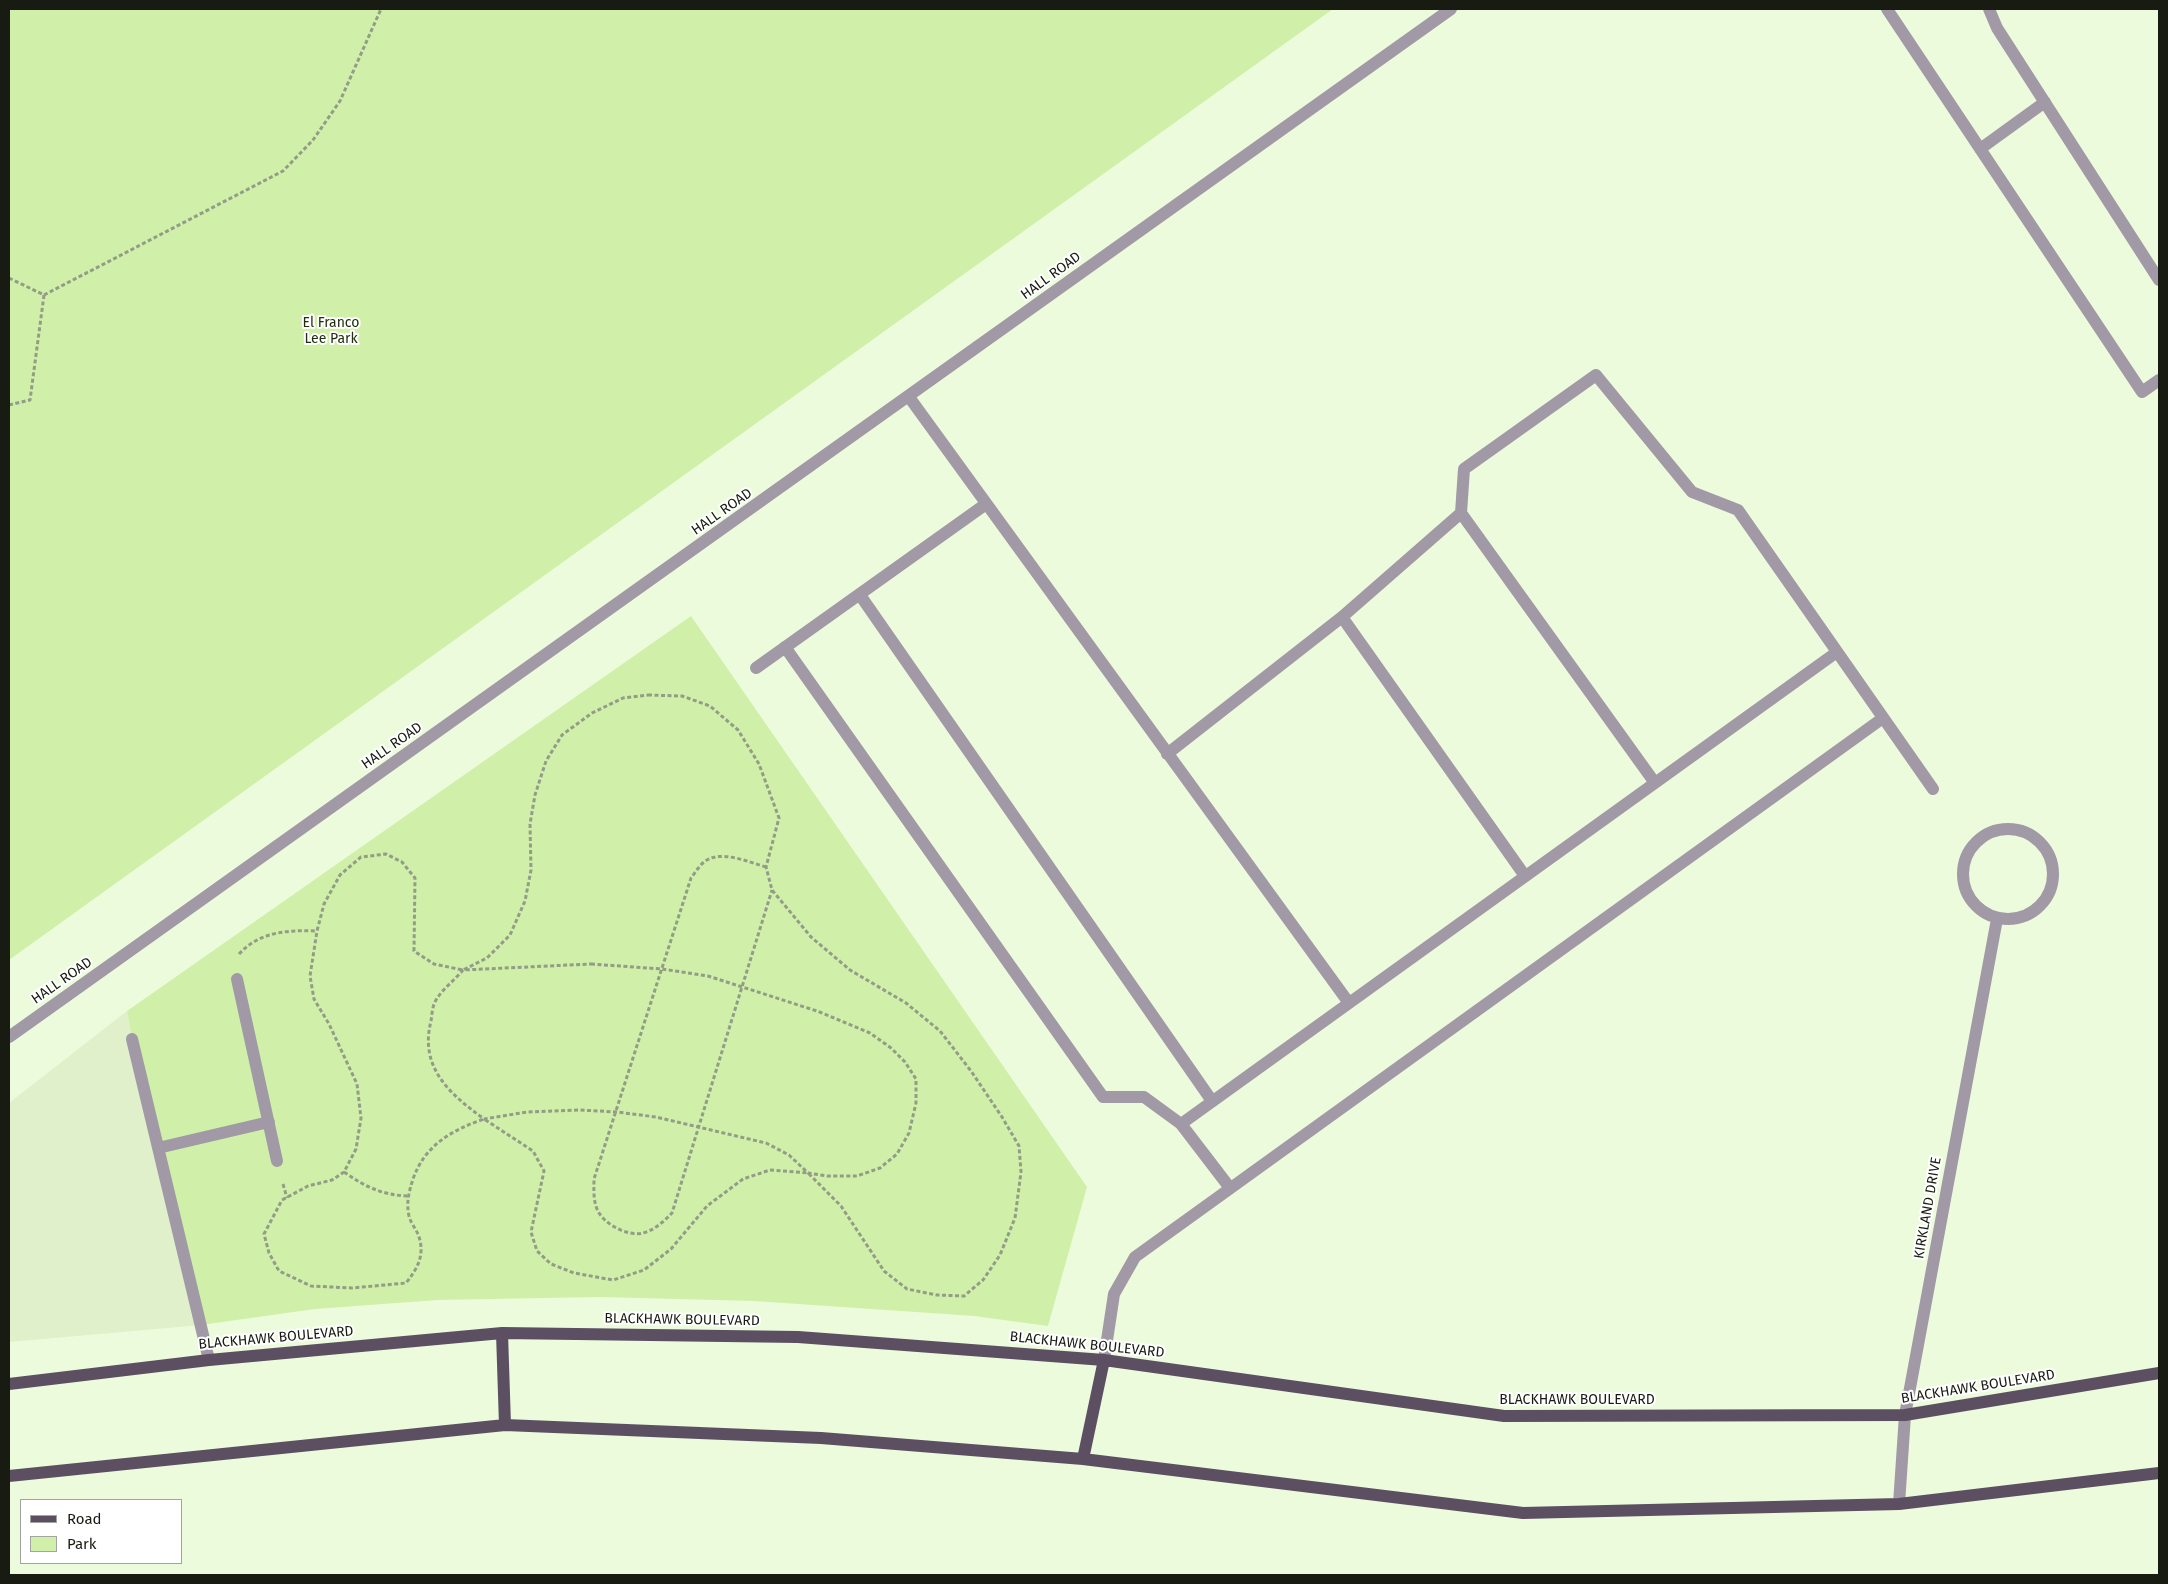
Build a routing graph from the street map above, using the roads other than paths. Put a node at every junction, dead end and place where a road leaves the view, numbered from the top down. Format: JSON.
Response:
{"nodes":[{"id":1,"x":1451,"y":9,"type":"edge"},
{"id":2,"x":1887,"y":9,"type":"edge"},
{"id":3,"x":1990,"y":9,"type":"edge"},
{"id":4,"x":2045,"y":102,"type":"junction"},
{"id":5,"x":1980,"y":149,"type":"junction"},
{"id":6,"x":2159,"y":280,"type":"edge"},
{"id":7,"x":2159,"y":380,"type":"edge"},
{"id":8,"x":909,"y":397,"type":"junction"},
{"id":9,"x":986,"y":504,"type":"junction"},
{"id":10,"x":1461,"y":513,"type":"junction"},
{"id":11,"x":860,"y":595,"type":"junction"},
{"id":12,"x":1342,"y":616,"type":"junction"},
{"id":13,"x":785,"y":648,"type":"junction"},
{"id":14,"x":1837,"y":652,"type":"junction"},
{"id":15,"x":756,"y":668,"type":"dead end"},
{"id":16,"x":1883,"y":718,"type":"junction"},
{"id":17,"x":1167,"y":754,"type":"junction"},
{"id":18,"x":1655,"y":783,"type":"junction"},
{"id":19,"x":1933,"y":790,"type":"dead end"},
{"id":20,"x":1525,"y":876,"type":"junction"},
{"id":21,"x":1996,"y":919,"type":"junction"},
{"id":22,"x":238,"y":979,"type":"road end"},
{"id":23,"x":1349,"y":1003,"type":"junction"},
{"id":24,"x":9,"y":1037,"type":"edge"},
{"id":25,"x":132,"y":1040,"type":"dead end"},
{"id":26,"x":1212,"y":1100,"type":"junction"},
{"id":27,"x":269,"y":1122,"type":"junction"},
{"id":28,"x":1181,"y":1124,"type":"junction"},
{"id":29,"x":158,"y":1148,"type":"junction"},
{"id":30,"x":277,"y":1161,"type":"dead end"},
{"id":31,"x":1230,"y":1188,"type":"junction"},
{"id":32,"x":502,"y":1333,"type":"junction"},
{"id":33,"x":209,"y":1360,"type":"junction"},
{"id":34,"x":1104,"y":1360,"type":"junction"},
{"id":35,"x":2159,"y":1372,"type":"edge"},
{"id":36,"x":9,"y":1384,"type":"edge"},
{"id":37,"x":1906,"y":1415,"type":"junction"},
{"id":38,"x":505,"y":1425,"type":"junction"},
{"id":39,"x":1083,"y":1459,"type":"junction"},
{"id":40,"x":2159,"y":1473,"type":"edge"},
{"id":41,"x":9,"y":1476,"type":"edge"},
{"id":42,"x":1899,"y":1504,"type":"junction"}],
"edges":[{"from":1,"to":8,"type":"street","name":"HALL ROAD"},
{"from":2,"to":5,"type":"street"},
{"from":3,"to":4,"type":"street"},
{"from":4,"to":5,"type":"street"},
{"from":4,"to":6,"type":"street"},
{"from":5,"to":7,"type":"street"},
{"from":8,"to":9,"type":"street"},
{"from":8,"to":24,"type":"street","name":"HALL ROAD"},
{"from":9,"to":11,"type":"street"},
{"from":9,"to":17,"type":"street"},
{"from":10,"to":12,"type":"street"},
{"from":10,"to":14,"type":"street"},
{"from":10,"to":18,"type":"street"},
{"from":11,"to":13,"type":"street"},
{"from":11,"to":26,"type":"street"},
{"from":12,"to":17,"type":"street"},
{"from":12,"to":20,"type":"street"},
{"from":13,"to":15,"type":"street"},
{"from":13,"to":28,"type":"street"},
{"from":14,"to":16,"type":"street"},
{"from":14,"to":18,"type":"street"},
{"from":16,"to":19,"type":"street"},
{"from":16,"to":31,"type":"street"},
{"from":17,"to":23,"type":"street"},
{"from":18,"to":20,"type":"street"},
{"from":20,"to":23,"type":"street"},
{"from":21,"to":21,"type":"street"},
{"from":21,"to":37,"type":"street","name":"KIRKLAND DRIVE"},
{"from":22,"to":27,"type":"street"},
{"from":23,"to":26,"type":"street"},
{"from":25,"to":29,"type":"street"},
{"from":26,"to":28,"type":"street"},
{"from":27,"to":29,"type":"street"},
{"from":27,"to":30,"type":"street"},
{"from":28,"to":31,"type":"street"},
{"from":29,"to":33,"type":"street"},
{"from":31,"to":34,"type":"street"},
{"from":32,"to":33,"type":"main road","name":"BLACKHAWK BOULEVARD"},
{"from":32,"to":34,"type":"main road","name":"BLACKHAWK BOULEVARD"},
{"from":32,"to":38,"type":"main road"},
{"from":33,"to":36,"type":"main road","name":"BLACKHAWK BOULEVARD"},
{"from":34,"to":37,"type":"main road","name":"BLACKHAWK BOULEVARD"},
{"from":34,"to":39,"type":"main road"},
{"from":35,"to":37,"type":"main road","name":"BLACKHAWK BOULEVARD"},
{"from":37,"to":42,"type":"street","name":"KIRKLAND DRIVE"},
{"from":38,"to":39,"type":"main road"},
{"from":38,"to":41,"type":"main road"},
{"from":39,"to":42,"type":"main road"},
{"from":40,"to":42,"type":"main road"}]}
